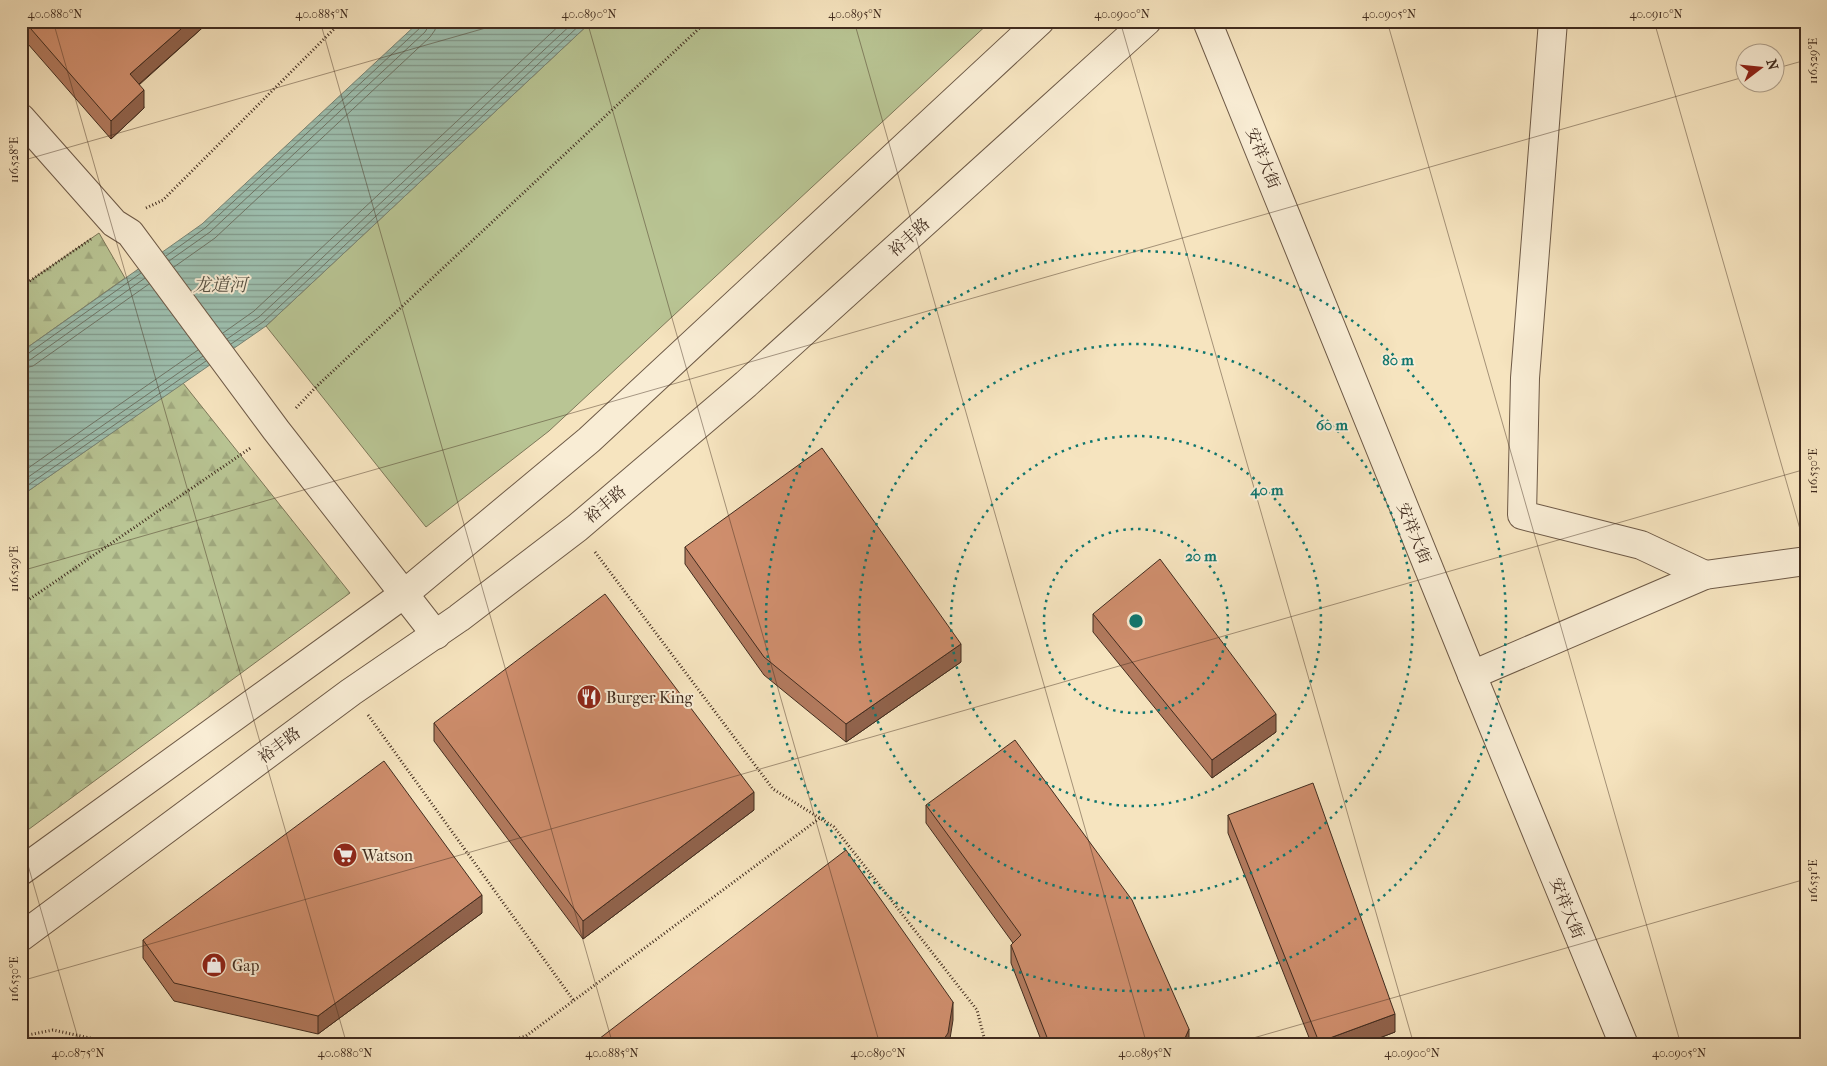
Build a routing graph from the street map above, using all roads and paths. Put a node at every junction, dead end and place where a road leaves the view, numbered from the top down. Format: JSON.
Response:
{"nodes":[{"id":1,"x":342,"y":21,"type":"edge"},
{"id":2,"x":707,"y":21,"type":"edge"},
{"id":3,"x":1040,"y":21,"type":"edge"},
{"id":4,"x":1147,"y":21,"type":"edge"},
{"id":5,"x":1207,"y":21,"type":"edge"},
{"id":6,"x":1552,"y":21,"type":"edge"},
{"id":7,"x":21,"y":118,"type":"edge"},
{"id":8,"x":122,"y":228,"type":"junction"},
{"id":9,"x":21,"y":287,"type":"edge"},
{"id":10,"x":276,"y":430,"type":"junction"},
{"id":11,"x":577,"y":528,"type":"junction"},
{"id":12,"x":1806,"y":561,"type":"edge"},
{"id":13,"x":1705,"y":575,"type":"junction"},
{"id":14,"x":404,"y":594,"type":"junction"},
{"id":15,"x":21,"y":605,"type":"edge"},
{"id":16,"x":436,"y":635,"type":"junction"},
{"id":17,"x":1472,"y":676,"type":"junction"},
{"id":18,"x":352,"y":692,"type":"junction"},
{"id":19,"x":820,"y":818,"type":"junction"},
{"id":20,"x":21,"y":871,"type":"edge"},
{"id":21,"x":21,"y":937,"type":"edge"},
{"id":22,"x":574,"y":1001,"type":"junction"},
{"id":23,"x":28,"y":1035,"type":"dead end"},
{"id":24,"x":120,"y":1045,"type":"edge"},
{"id":25,"x":496,"y":1045,"type":"edge"},
{"id":26,"x":986,"y":1045,"type":"edge"},
{"id":27,"x":1624,"y":1045,"type":"edge"}],
"edges":[{"from":1,"to":8,"type":"path"},
{"from":2,"to":10,"type":"path"},
{"from":3,"to":14,"type":"street"},
{"from":4,"to":11,"type":"street","name":"裕丰路"},
{"from":5,"to":17,"type":"street","name":"安祥大街"},
{"from":6,"to":13,"type":"street"},
{"from":7,"to":8,"type":"street"},
{"from":8,"to":9,"type":"path"},
{"from":8,"to":10,"type":"street"},
{"from":10,"to":14,"type":"street"},
{"from":10,"to":15,"type":"path"},
{"from":11,"to":16,"type":"street","name":"裕丰路"},
{"from":11,"to":19,"type":"path"},
{"from":12,"to":13,"type":"street"},
{"from":13,"to":17,"type":"street"},
{"from":14,"to":16,"type":"street"},
{"from":14,"to":20,"type":"street"},
{"from":16,"to":18,"type":"street","name":"裕丰路"},
{"from":17,"to":27,"type":"street","name":"安祥大街"},
{"from":18,"to":21,"type":"street","name":"裕丰路"},
{"from":18,"to":22,"type":"path"},
{"from":19,"to":22,"type":"path"},
{"from":19,"to":26,"type":"path"},
{"from":22,"to":25,"type":"path"},
{"from":23,"to":24,"type":"path"}]}
